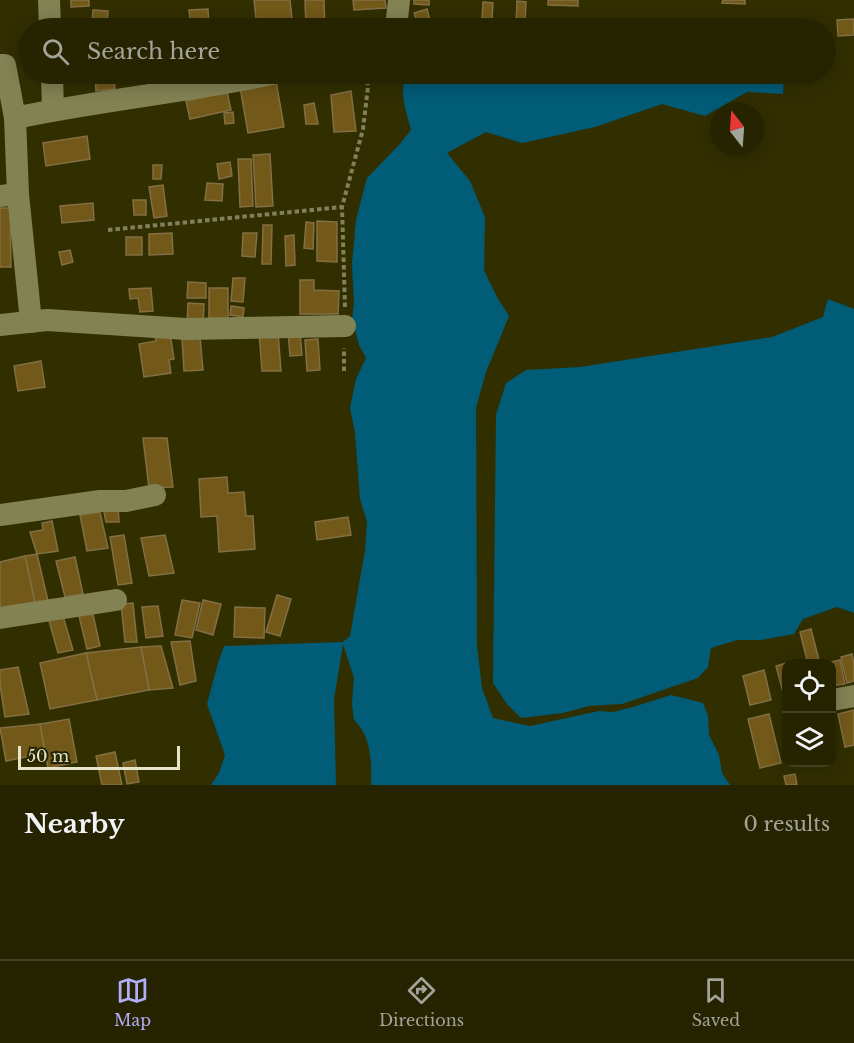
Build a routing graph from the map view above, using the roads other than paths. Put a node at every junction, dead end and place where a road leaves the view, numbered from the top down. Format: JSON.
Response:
{"nodes":[{"id":1,"x":49,"y":0,"type":"edge"},
{"id":2,"x":399,"y":0,"type":"edge"},
{"id":3,"x":50,"y":18,"type":"edge"},
{"id":4,"x":397,"y":18,"type":"edge"},
{"id":5,"x":0,"y":65,"type":"edge"},
{"id":6,"x":52,"y":84,"type":"edge"},
{"id":7,"x":222,"y":84,"type":"edge"},
{"id":8,"x":53,"y":110,"type":"junction"},
{"id":9,"x":15,"y":118,"type":"junction"},
{"id":10,"x":9,"y":195,"type":"edge"},
{"id":11,"x":31,"y":322,"type":"junction"},
{"id":12,"x":0,"y":325,"type":"edge"},
{"id":13,"x":345,"y":326,"type":"road end"},
{"id":14,"x":155,"y":495,"type":"dead end"},
{"id":15,"x":0,"y":514,"type":"edge"},
{"id":16,"x":116,"y":600,"type":"dead end"},
{"id":17,"x":0,"y":618,"type":"edge"},
{"id":18,"x":854,"y":696,"type":"edge"},
{"id":19,"x":836,"y":699,"type":"edge"}],
"edges":[{"from":1,"to":3,"type":"street"},
{"from":2,"to":4,"type":"street"},
{"from":5,"to":9,"type":"street"},
{"from":6,"to":8,"type":"street"},
{"from":7,"to":8,"type":"street"},
{"from":8,"to":9,"type":"street"},
{"from":9,"to":10,"type":"street"},
{"from":10,"to":11,"type":"street"},
{"from":11,"to":12,"type":"street"},
{"from":11,"to":13,"type":"street"},
{"from":14,"to":15,"type":"street"},
{"from":16,"to":17,"type":"street"},
{"from":18,"to":19,"type":"street"}]}
